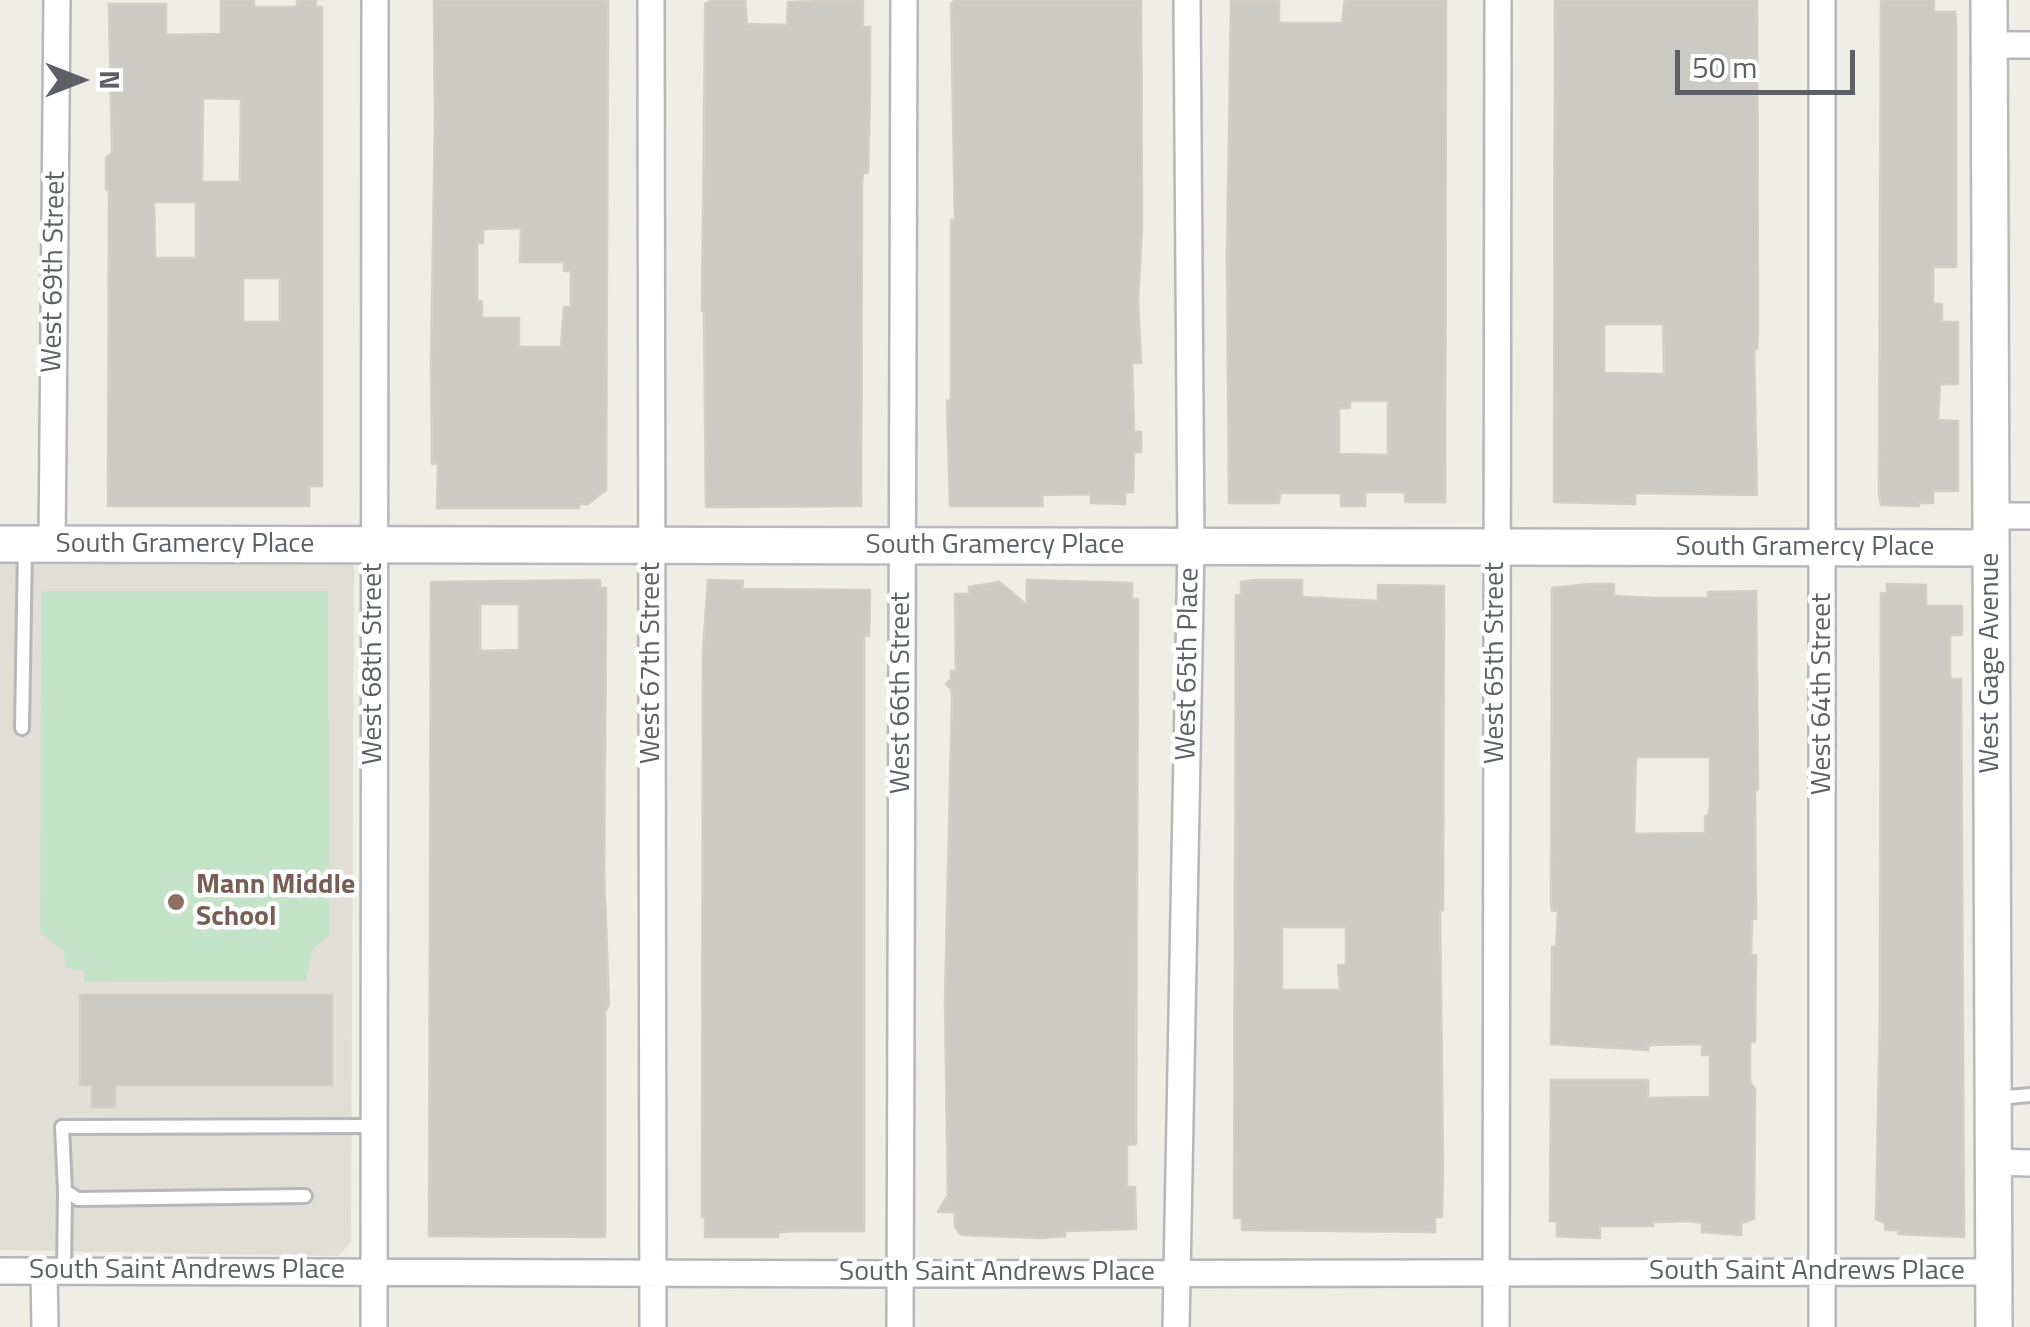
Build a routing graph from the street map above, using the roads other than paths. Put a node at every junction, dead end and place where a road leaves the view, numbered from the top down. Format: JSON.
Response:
{"nodes":[{"id":1,"x":58,"y":0,"type":"edge"},
{"id":2,"x":375,"y":0,"type":"edge"},
{"id":3,"x":650,"y":0,"type":"edge"},
{"id":4,"x":904,"y":0,"type":"edge"},
{"id":5,"x":1187,"y":0,"type":"edge"},
{"id":6,"x":1498,"y":0,"type":"edge"},
{"id":7,"x":1822,"y":0,"type":"edge"},
{"id":8,"x":1988,"y":0,"type":"edge"},
{"id":9,"x":1989,"y":45,"type":"junction"},
{"id":10,"x":2030,"y":45,"type":"edge"},
{"id":11,"x":2030,"y":516,"type":"edge"},
{"id":12,"x":1991,"y":532,"type":"junction"},
{"id":13,"x":26,"y":545,"type":"edge"},
{"id":14,"x":374,"y":545,"type":"junction"},
{"id":15,"x":652,"y":546,"type":"junction"},
{"id":16,"x":902,"y":546,"type":"junction"},
{"id":17,"x":1191,"y":546,"type":"junction"},
{"id":18,"x":1496,"y":547,"type":"junction"},
{"id":19,"x":1822,"y":548,"type":"junction"},
{"id":20,"x":22,"y":728,"type":"dead end"},
{"id":21,"x":2030,"y":1096,"type":"edge"},
{"id":22,"x":1993,"y":1098,"type":"junction"},
{"id":23,"x":374,"y":1126,"type":"junction"},
{"id":24,"x":1993,"y":1162,"type":"junction"},
{"id":25,"x":2030,"y":1163,"type":"edge"},
{"id":26,"x":65,"y":1191,"type":"junction"},
{"id":27,"x":305,"y":1196,"type":"dead end"},
{"id":28,"x":0,"y":1271,"type":"edge"},
{"id":29,"x":54,"y":1271,"type":"junction"},
{"id":30,"x":375,"y":1271,"type":"junction"},
{"id":31,"x":653,"y":1271,"type":"junction"},
{"id":32,"x":1177,"y":1272,"type":"junction"},
{"id":33,"x":1496,"y":1272,"type":"junction"},
{"id":34,"x":1823,"y":1272,"type":"junction"},
{"id":35,"x":1994,"y":1272,"type":"junction"},
{"id":36,"x":900,"y":1274,"type":"junction"},
{"id":37,"x":45,"y":1327,"type":"edge"},
{"id":38,"x":374,"y":1327,"type":"edge"},
{"id":39,"x":653,"y":1327,"type":"edge"},
{"id":40,"x":900,"y":1327,"type":"edge"},
{"id":41,"x":1176,"y":1327,"type":"edge"},
{"id":42,"x":1496,"y":1327,"type":"edge"},
{"id":43,"x":1822,"y":1327,"type":"edge"},
{"id":44,"x":1994,"y":1327,"type":"edge"}],
"edges":[{"from":1,"to":13,"type":"street","name":"West 69th Street"},
{"from":2,"to":14,"type":"street","name":"West 68th Street"},
{"from":3,"to":15,"type":"street","name":"West 67th Street"},
{"from":4,"to":16,"type":"street","name":"West 66th Street"},
{"from":5,"to":17,"type":"street","name":"West 65th Place"},
{"from":6,"to":18,"type":"street","name":"West 65th Street"},
{"from":7,"to":19,"type":"street","name":"West 64th Street"},
{"from":8,"to":9,"type":"street","name":"West Gage Avenue"},
{"from":9,"to":10,"type":"street"},
{"from":9,"to":12,"type":"street","name":"West Gage Avenue"},
{"from":11,"to":12,"type":"street","name":"South Gramercy Place"},
{"from":12,"to":19,"type":"street","name":"South Gramercy Place"},
{"from":12,"to":22,"type":"street","name":"West Gage Avenue"},
{"from":13,"to":14,"type":"street","name":"South Gramercy Place"},
{"from":13,"to":20,"type":"lane"},
{"from":14,"to":15,"type":"street","name":"South Gramercy Place"},
{"from":14,"to":23,"type":"street","name":"West 68th Street"},
{"from":15,"to":16,"type":"street","name":"South Gramercy Place"},
{"from":15,"to":31,"type":"street","name":"West 67th Street"},
{"from":16,"to":17,"type":"street","name":"South Gramercy Place"},
{"from":16,"to":36,"type":"street","name":"West 66th Street"},
{"from":17,"to":18,"type":"street","name":"South Gramercy Place"},
{"from":17,"to":32,"type":"street","name":"West 65th Place"},
{"from":18,"to":19,"type":"street","name":"South Gramercy Place"},
{"from":18,"to":33,"type":"street","name":"West 65th Street"},
{"from":19,"to":34,"type":"street","name":"West 64th Street"},
{"from":21,"to":22,"type":"lane"},
{"from":22,"to":24,"type":"street","name":"West Gage Avenue"},
{"from":23,"to":26,"type":"lane"},
{"from":23,"to":30,"type":"street","name":"West 68th Street"},
{"from":24,"to":25,"type":"street"},
{"from":24,"to":35,"type":"street","name":"West Gage Avenue"},
{"from":26,"to":27,"type":"lane"},
{"from":26,"to":29,"type":"lane"},
{"from":28,"to":29,"type":"street","name":"South Saint Andrews Place"},
{"from":29,"to":30,"type":"street","name":"South Saint Andrews Place"},
{"from":29,"to":37,"type":"street"},
{"from":30,"to":31,"type":"street","name":"South Saint Andrews Place"},
{"from":30,"to":38,"type":"street","name":"West 68th Street"},
{"from":31,"to":36,"type":"street","name":"South Saint Andrews Place"},
{"from":31,"to":39,"type":"street","name":"West 67th Street"},
{"from":32,"to":33,"type":"street","name":"South Saint Andrews Place"},
{"from":32,"to":36,"type":"street","name":"South Saint Andrews Place"},
{"from":32,"to":41,"type":"street","name":"West 65th Place"},
{"from":33,"to":34,"type":"street","name":"South Saint Andrews Place"},
{"from":33,"to":42,"type":"street","name":"West 65th Street"},
{"from":34,"to":35,"type":"street","name":"South Saint Andrews Place"},
{"from":34,"to":43,"type":"street","name":"West 64th Street"},
{"from":35,"to":44,"type":"street","name":"West Gage Avenue"},
{"from":36,"to":40,"type":"street","name":"West 66th Street"}]}
